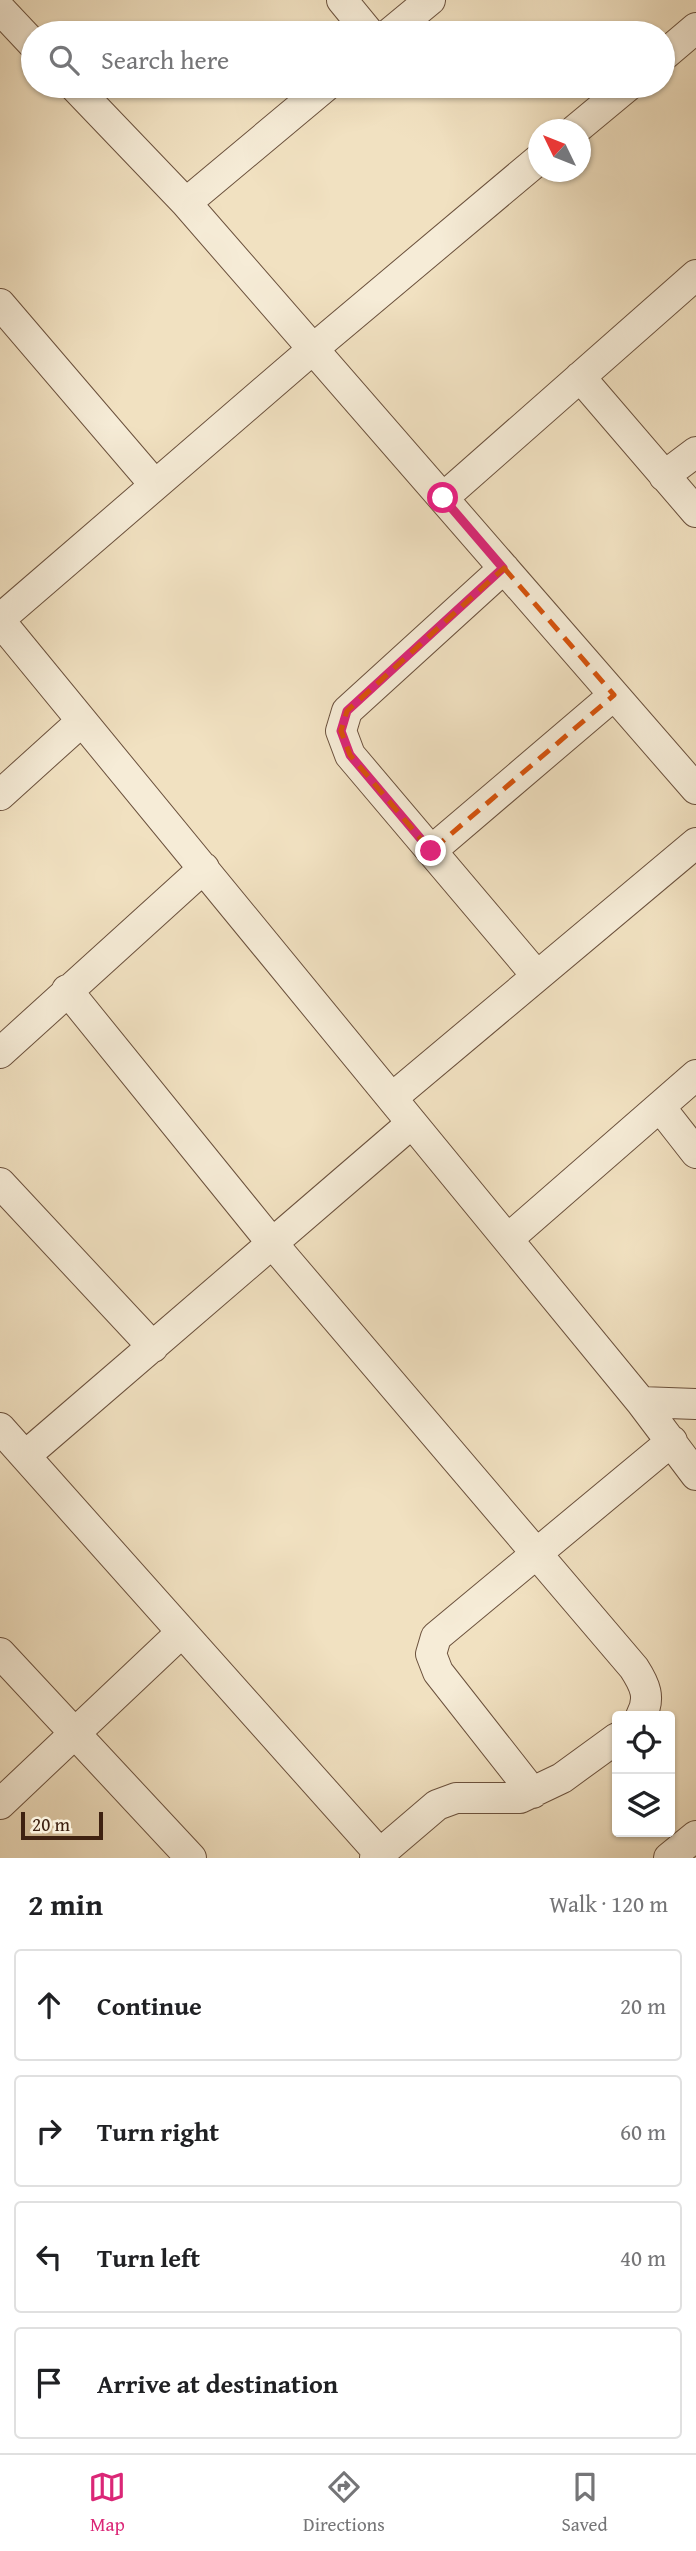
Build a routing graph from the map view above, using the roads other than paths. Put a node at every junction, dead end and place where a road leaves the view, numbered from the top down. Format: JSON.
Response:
{"nodes":[{"id":1,"x":342,"y":0,"type":"edge"},
{"id":2,"x":430,"y":0,"type":"edge"},
{"id":3,"x":0,"y":9,"type":"edge"},
{"id":4,"x":359,"y":21,"type":"edge"},
{"id":5,"x":405,"y":21,"type":"edge"},
{"id":6,"x":696,"y":28,"type":"edge"},
{"id":7,"x":21,"y":31,"type":"edge"},
{"id":8,"x":675,"y":46,"type":"edge"},
{"id":9,"x":86,"y":98,"type":"edge"},
{"id":10,"x":312,"y":98,"type":"edge"},
{"id":11,"x":614,"y":98,"type":"edge"},
{"id":12,"x":588,"y":119,"type":"edge"},
{"id":13,"x":528,"y":168,"type":"edge"},
{"id":14,"x":186,"y":202,"type":"junction"},
{"id":15,"x":696,"y":275,"type":"edge"},
{"id":16,"x":0,"y":304,"type":"edge"},
{"id":17,"x":313,"y":349,"type":"junction"},
{"id":18,"x":580,"y":377,"type":"junction"},
{"id":19,"x":696,"y":452,"type":"edge"},
{"id":20,"x":664,"y":475,"type":"junction"},
{"id":21,"x":155,"y":485,"type":"junction"},
{"id":22,"x":443,"y":498,"type":"junction"},
{"id":23,"x":696,"y":512,"type":"edge"},
{"id":24,"x":503,"y":568,"type":"junction"},
{"id":25,"x":0,"y":620,"type":"edge"},
{"id":26,"x":614,"y":695,"type":"junction"},
{"id":27,"x":82,"y":721,"type":"junction"},
{"id":28,"x":696,"y":789,"type":"edge"},
{"id":29,"x":0,"y":795,"type":"edge"},
{"id":30,"x":696,"y":843,"type":"edge"},
{"id":31,"x":431,"y":851,"type":"junction"},
{"id":32,"x":204,"y":868,"type":"junction"},
{"id":33,"x":537,"y":976,"type":"junction"},
{"id":34,"x":67,"y":990,"type":"junction"},
{"id":35,"x":0,"y":1053,"type":"edge"},
{"id":36,"x":696,"y":1075,"type":"edge"},
{"id":37,"x":392,"y":1098,"type":"junction"},
{"id":38,"x":660,"y":1107,"type":"junction"},
{"id":39,"x":412,"y":1123,"type":"junction"},
{"id":40,"x":696,"y":1153,"type":"edge"},
{"id":41,"x":0,"y":1183,"type":"edge"},
{"id":42,"x":508,"y":1239,"type":"junction"},
{"id":43,"x":272,"y":1243,"type":"junction"},
{"id":44,"x":152,"y":1347,"type":"junction"},
{"id":45,"x":641,"y":1402,"type":"junction"},
{"id":46,"x":696,"y":1405,"type":"edge"},
{"id":47,"x":0,"y":1427,"type":"edge"},
{"id":48,"x":672,"y":1441,"type":"junction"},
{"id":49,"x":25,"y":1456,"type":"junction"},
{"id":50,"x":696,"y":1475,"type":"edge"},
{"id":51,"x":538,"y":1553,"type":"junction"},
{"id":52,"x":182,"y":1632,"type":"junction"},
{"id":53,"x":0,"y":1653,"type":"edge"},
{"id":54,"x":643,"y":1711,"type":"edge"},
{"id":55,"x":75,"y":1734,"type":"junction"},
{"id":56,"x":612,"y":1742,"type":"edge"},
{"id":57,"x":533,"y":1793,"type":"junction"},
{"id":58,"x":0,"y":1804,"type":"edge"},
{"id":59,"x":696,"y":1836,"type":"edge"},
{"id":60,"x":378,"y":1856,"type":"edge"},
{"id":61,"x":191,"y":1858,"type":"edge"},
{"id":62,"x":669,"y":1858,"type":"edge"}],
"edges":[{"from":1,"to":4,"type":"street"},
{"from":2,"to":5,"type":"street"},
{"from":3,"to":7,"type":"street"},
{"from":6,"to":8,"type":"street"},
{"from":9,"to":14,"type":"street"},
{"from":10,"to":14,"type":"street"},
{"from":11,"to":12,"type":"street"},
{"from":13,"to":17,"type":"street"},
{"from":14,"to":17,"type":"street"},
{"from":15,"to":18,"type":"street"},
{"from":16,"to":21,"type":"street"},
{"from":17,"to":21,"type":"street"},
{"from":17,"to":22,"type":"street"},
{"from":18,"to":20,"type":"street"},
{"from":18,"to":22,"type":"street"},
{"from":19,"to":20,"type":"street"},
{"from":20,"to":23,"type":"street"},
{"from":21,"to":25,"type":"street"},
{"from":22,"to":24,"type":"street"},
{"from":24,"to":26,"type":"street"},
{"from":24,"to":31,"type":"street"},
{"from":25,"to":27,"type":"street"},
{"from":26,"to":28,"type":"street"},
{"from":26,"to":31,"type":"street"},
{"from":27,"to":29,"type":"street"},
{"from":27,"to":32,"type":"street"},
{"from":30,"to":33,"type":"street"},
{"from":31,"to":33,"type":"street"},
{"from":32,"to":34,"type":"street"},
{"from":32,"to":37,"type":"street"},
{"from":33,"to":37,"type":"street"},
{"from":34,"to":35,"type":"street"},
{"from":34,"to":43,"type":"street"},
{"from":36,"to":38,"type":"street"},
{"from":37,"to":39,"type":"street"},
{"from":38,"to":40,"type":"street"},
{"from":38,"to":42,"type":"street"},
{"from":39,"to":42,"type":"street"},
{"from":39,"to":43,"type":"street"},
{"from":41,"to":44,"type":"street"},
{"from":42,"to":45,"type":"street"},
{"from":43,"to":44,"type":"street"},
{"from":43,"to":51,"type":"street"},
{"from":44,"to":49,"type":"street"},
{"from":45,"to":46,"type":"street"},
{"from":45,"to":48,"type":"street"},
{"from":47,"to":49,"type":"street"},
{"from":48,"to":50,"type":"street"},
{"from":48,"to":51,"type":"street"},
{"from":49,"to":52,"type":"street"},
{"from":51,"to":54,"type":"street"},
{"from":51,"to":57,"type":"street"},
{"from":52,"to":55,"type":"street"},
{"from":52,"to":60,"type":"street"},
{"from":53,"to":55,"type":"street"},
{"from":55,"to":58,"type":"street"},
{"from":55,"to":61,"type":"street"},
{"from":56,"to":57,"type":"street"},
{"from":57,"to":60,"type":"street"},
{"from":59,"to":62,"type":"street"}]}
